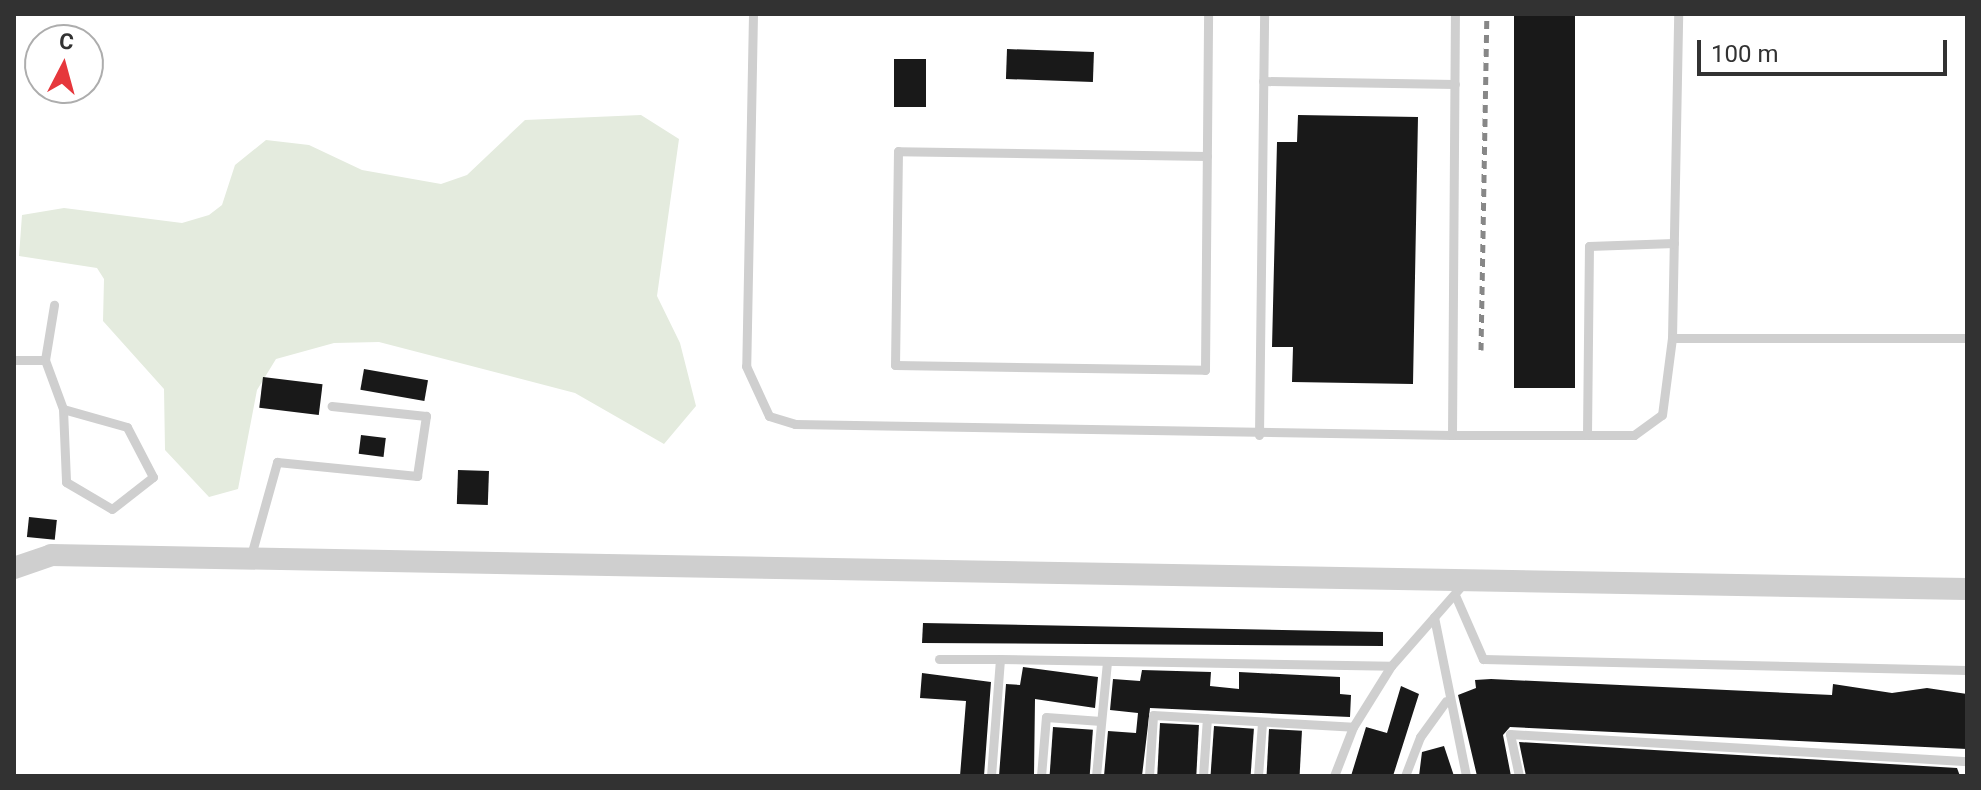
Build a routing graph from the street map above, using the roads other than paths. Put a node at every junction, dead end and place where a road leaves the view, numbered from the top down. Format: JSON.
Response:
{"nodes":[{"id":1,"x":753,"y":14,"type":"edge"},
{"id":2,"x":1208,"y":14,"type":"edge"},
{"id":3,"x":1264,"y":14,"type":"edge"},
{"id":4,"x":1455,"y":14,"type":"edge"},
{"id":5,"x":1678,"y":14,"type":"edge"},
{"id":6,"x":1263,"y":81,"type":"junction"},
{"id":7,"x":1455,"y":84,"type":"junction"},
{"id":8,"x":1207,"y":156,"type":"junction"},
{"id":9,"x":1674,"y":243,"type":"junction"},
{"id":10,"x":54,"y":305,"type":"dead end"},
{"id":11,"x":1672,"y":338,"type":"junction"},
{"id":12,"x":1967,"y":338,"type":"edge"},
{"id":13,"x":14,"y":360,"type":"edge"},
{"id":14,"x":45,"y":360,"type":"junction"},
{"id":15,"x":332,"y":406,"type":"dead end"},
{"id":16,"x":63,"y":409,"type":"junction"},
{"id":17,"x":1259,"y":435,"type":"junction"},
{"id":18,"x":1452,"y":435,"type":"junction"},
{"id":19,"x":1587,"y":435,"type":"junction"},
{"id":20,"x":250,"y":559,"type":"junction"},
{"id":21,"x":15,"y":562,"type":"edge"},
{"id":22,"x":1967,"y":589,"type":"edge"},
{"id":23,"x":1459,"y":590,"type":"junction"},
{"id":24,"x":1434,"y":617,"type":"junction"},
{"id":25,"x":939,"y":659,"type":"dead end"},
{"id":26,"x":1000,"y":659,"type":"junction"},
{"id":27,"x":1107,"y":662,"type":"junction"},
{"id":28,"x":1391,"y":666,"type":"junction"},
{"id":29,"x":1967,"y":670,"type":"edge"},
{"id":30,"x":1446,"y":701,"type":"junction"},
{"id":31,"x":1207,"y":718,"type":"junction"},
{"id":32,"x":1101,"y":721,"type":"junction"},
{"id":33,"x":1262,"y":723,"type":"junction"},
{"id":34,"x":1353,"y":727,"type":"junction"},
{"id":35,"x":1967,"y":761,"type":"edge"},
{"id":36,"x":991,"y":776,"type":"edge"},
{"id":37,"x":1041,"y":776,"type":"edge"},
{"id":38,"x":1096,"y":776,"type":"edge"},
{"id":39,"x":1149,"y":776,"type":"edge"},
{"id":40,"x":1203,"y":776,"type":"edge"},
{"id":41,"x":1258,"y":776,"type":"edge"},
{"id":42,"x":1334,"y":776,"type":"edge"},
{"id":43,"x":1405,"y":776,"type":"edge"},
{"id":44,"x":1466,"y":776,"type":"edge"},
{"id":45,"x":1519,"y":776,"type":"edge"}],
"edges":[{"from":1,"to":17,"type":"lane"},
{"from":2,"to":8,"type":"lane"},
{"from":3,"to":6,"type":"lane"},
{"from":4,"to":7,"type":"lane"},
{"from":5,"to":9,"type":"lane"},
{"from":6,"to":7,"type":"lane"},
{"from":6,"to":17,"type":"lane"},
{"from":7,"to":18,"type":"lane"},
{"from":8,"to":8,"type":"lane"},
{"from":9,"to":11,"type":"lane"},
{"from":9,"to":19,"type":"lane"},
{"from":10,"to":14,"type":"lane"},
{"from":11,"to":12,"type":"lane"},
{"from":11,"to":19,"type":"lane"},
{"from":13,"to":14,"type":"lane"},
{"from":14,"to":16,"type":"lane"},
{"from":15,"to":20,"type":"lane"},
{"from":16,"to":16,"type":"lane"},
{"from":17,"to":18,"type":"lane"},
{"from":18,"to":19,"type":"lane"},
{"from":20,"to":21,"type":"street"},
{"from":20,"to":23,"type":"street"},
{"from":22,"to":23,"type":"street"},
{"from":23,"to":24,"type":"lane"},
{"from":23,"to":29,"type":"lane"},
{"from":24,"to":28,"type":"lane"},
{"from":24,"to":30,"type":"lane"},
{"from":25,"to":26,"type":"lane"},
{"from":26,"to":27,"type":"lane"},
{"from":26,"to":36,"type":"lane"},
{"from":27,"to":28,"type":"lane"},
{"from":27,"to":32,"type":"lane"},
{"from":28,"to":34,"type":"lane"},
{"from":30,"to":43,"type":"lane"},
{"from":30,"to":44,"type":"lane"},
{"from":31,"to":33,"type":"lane"},
{"from":31,"to":39,"type":"lane"},
{"from":31,"to":40,"type":"lane"},
{"from":32,"to":37,"type":"lane"},
{"from":32,"to":38,"type":"lane"},
{"from":33,"to":34,"type":"lane"},
{"from":33,"to":41,"type":"lane"},
{"from":34,"to":42,"type":"lane"},
{"from":35,"to":45,"type":"lane"}]}
